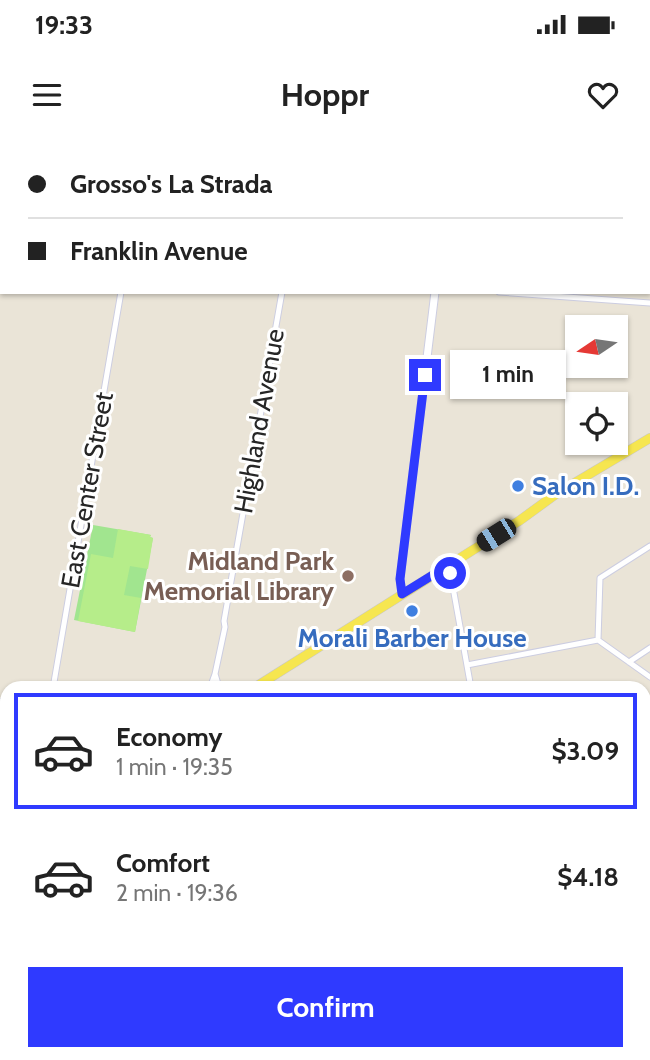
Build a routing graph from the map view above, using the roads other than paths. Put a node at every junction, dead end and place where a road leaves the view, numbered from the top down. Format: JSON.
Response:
{"nodes":[{"id":1,"x":121,"y":294,"type":"edge"},
{"id":2,"x":282,"y":294,"type":"edge"},
{"id":3,"x":435,"y":294,"type":"edge"},
{"id":4,"x":526,"y":294,"type":"edge"},
{"id":5,"x":650,"y":303,"type":"edge"},
{"id":6,"x":650,"y":438,"type":"edge"},
{"id":7,"x":650,"y":546,"type":"edge"},
{"id":8,"x":449,"y":565,"type":"junction"},
{"id":9,"x":402,"y":594,"type":"junction"},
{"id":10,"x":598,"y":640,"type":"junction"},
{"id":11,"x":650,"y":648,"type":"edge"},
{"id":12,"x":628,"y":662,"type":"junction"},
{"id":13,"x":467,"y":665,"type":"junction"},
{"id":14,"x":215,"y":674,"type":"junction"},
{"id":15,"x":650,"y":677,"type":"edge"},
{"id":16,"x":53,"y":681,"type":"edge"},
{"id":17,"x":212,"y":681,"type":"edge"},
{"id":18,"x":217,"y":681,"type":"edge"},
{"id":19,"x":265,"y":681,"type":"edge"},
{"id":20,"x":470,"y":681,"type":"edge"}],
"edges":[{"from":1,"to":16,"type":"street","name":"East Center Street"},
{"from":2,"to":14,"type":"street","name":"Highland Avenue"},
{"from":3,"to":9,"type":"street"},
{"from":4,"to":5,"type":"street"},
{"from":6,"to":8,"type":"main road"},
{"from":7,"to":10,"type":"street"},
{"from":8,"to":9,"type":"main road"},
{"from":8,"to":13,"type":"street"},
{"from":9,"to":19,"type":"main road"},
{"from":10,"to":12,"type":"street"},
{"from":10,"to":13,"type":"street"},
{"from":11,"to":12,"type":"street"},
{"from":12,"to":15,"type":"street"},
{"from":13,"to":20,"type":"street"},
{"from":14,"to":17,"type":"street","name":"Highland Avenue"},
{"from":14,"to":18,"type":"street"}]}
